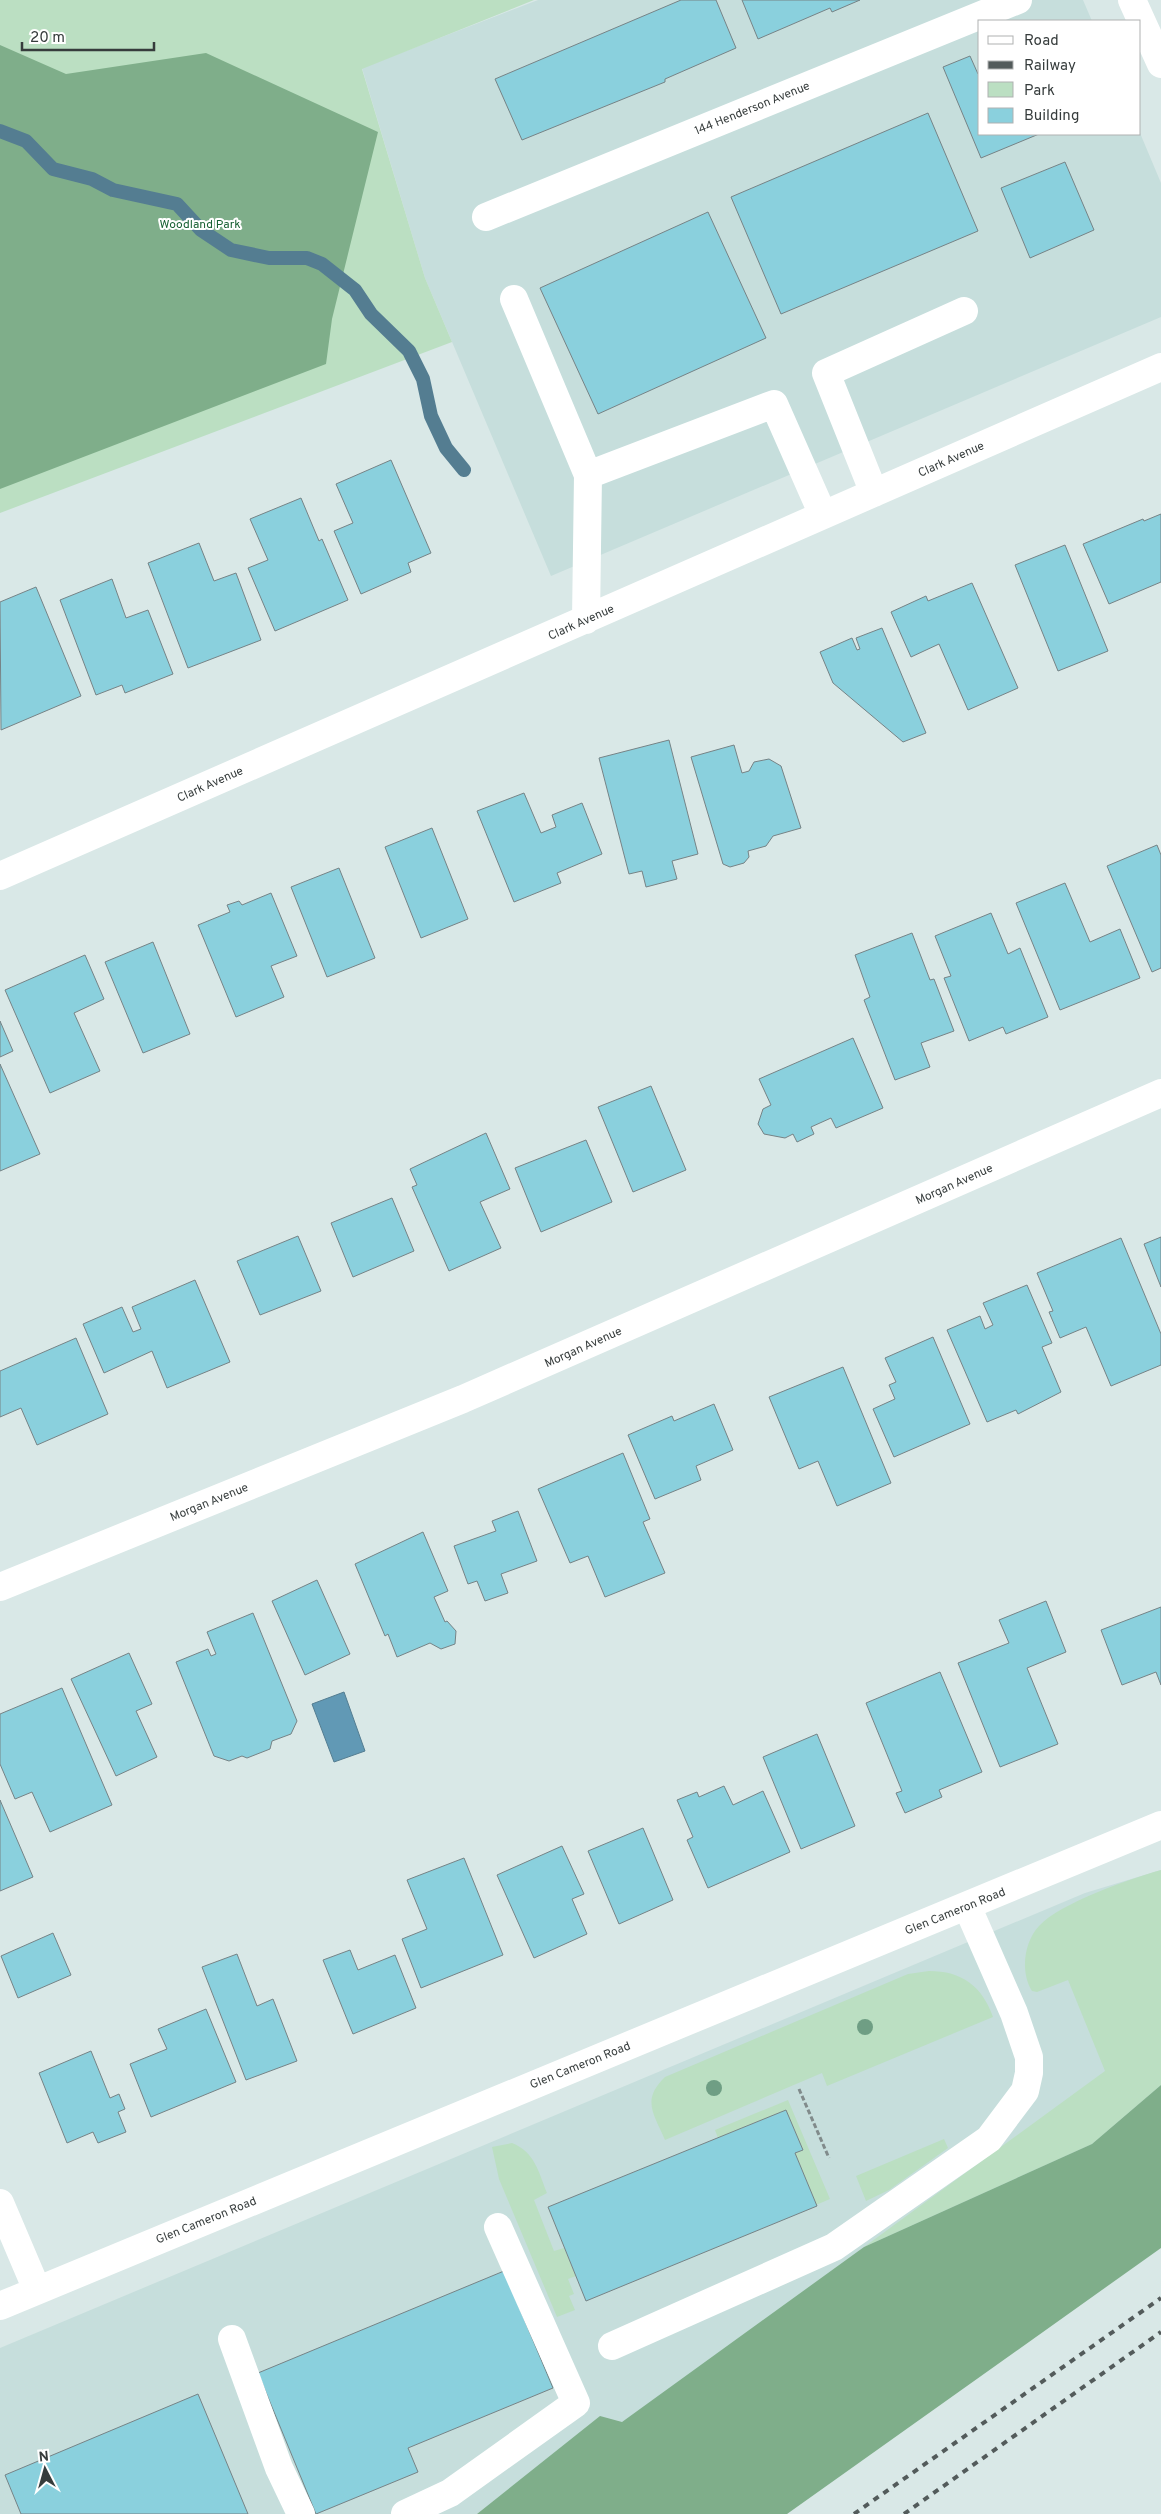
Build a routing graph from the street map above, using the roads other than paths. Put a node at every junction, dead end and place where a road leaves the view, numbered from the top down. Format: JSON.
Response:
{"nodes":[{"id":1,"x":1018,"y":0,"type":"edge"},
{"id":2,"x":1132,"y":0,"type":"edge"},
{"id":3,"x":1161,"y":64,"type":"edge"},
{"id":4,"x":486,"y":217,"type":"dead end"},
{"id":5,"x":514,"y":299,"type":"dead end"},
{"id":6,"x":964,"y":311,"type":"dead end"},
{"id":7,"x":1161,"y":367,"type":"edge"},
{"id":8,"x":588,"y":475,"type":"junction"},
{"id":9,"x":874,"y":493,"type":"junction"},
{"id":10,"x":823,"y":515,"type":"junction"},
{"id":11,"x":586,"y":620,"type":"junction"},
{"id":12,"x":0,"y":876,"type":"edge"},
{"id":13,"x":1161,"y":1093,"type":"edge"},
{"id":14,"x":0,"y":1587,"type":"edge"},
{"id":15,"x":1161,"y":1825,"type":"edge"},
{"id":16,"x":967,"y":1906,"type":"junction"},
{"id":17,"x":0,"y":2203,"type":"edge"},
{"id":18,"x":498,"y":2227,"type":"dead end"},
{"id":19,"x":37,"y":2290,"type":"junction"},
{"id":20,"x":0,"y":2306,"type":"edge"},
{"id":21,"x":232,"y":2339,"type":"dead end"},
{"id":22,"x":612,"y":2346,"type":"dead end"},
{"id":23,"x":301,"y":2514,"type":"edge"},
{"id":24,"x":405,"y":2514,"type":"edge"}],
"edges":[{"from":1,"to":4,"type":"street","name":"144 Henderson Avenue"},
{"from":2,"to":3,"type":"street"},
{"from":5,"to":8,"type":"street"},
{"from":6,"to":9,"type":"street"},
{"from":7,"to":9,"type":"street","name":"Clark Avenue"},
{"from":8,"to":10,"type":"street"},
{"from":8,"to":11,"type":"street"},
{"from":9,"to":10,"type":"street","name":"Clark Avenue"},
{"from":10,"to":11,"type":"street","name":"Clark Avenue"},
{"from":11,"to":12,"type":"street","name":"Clark Avenue"},
{"from":13,"to":14,"type":"street","name":"Morgan Avenue"},
{"from":15,"to":16,"type":"street","name":"Glen Cameron Road"},
{"from":16,"to":19,"type":"street","name":"Glen Cameron Road"},
{"from":16,"to":22,"type":"street"},
{"from":17,"to":19,"type":"street"},
{"from":18,"to":24,"type":"street"},
{"from":19,"to":20,"type":"street","name":"Glen Cameron Road"},
{"from":21,"to":23,"type":"street"}]}
